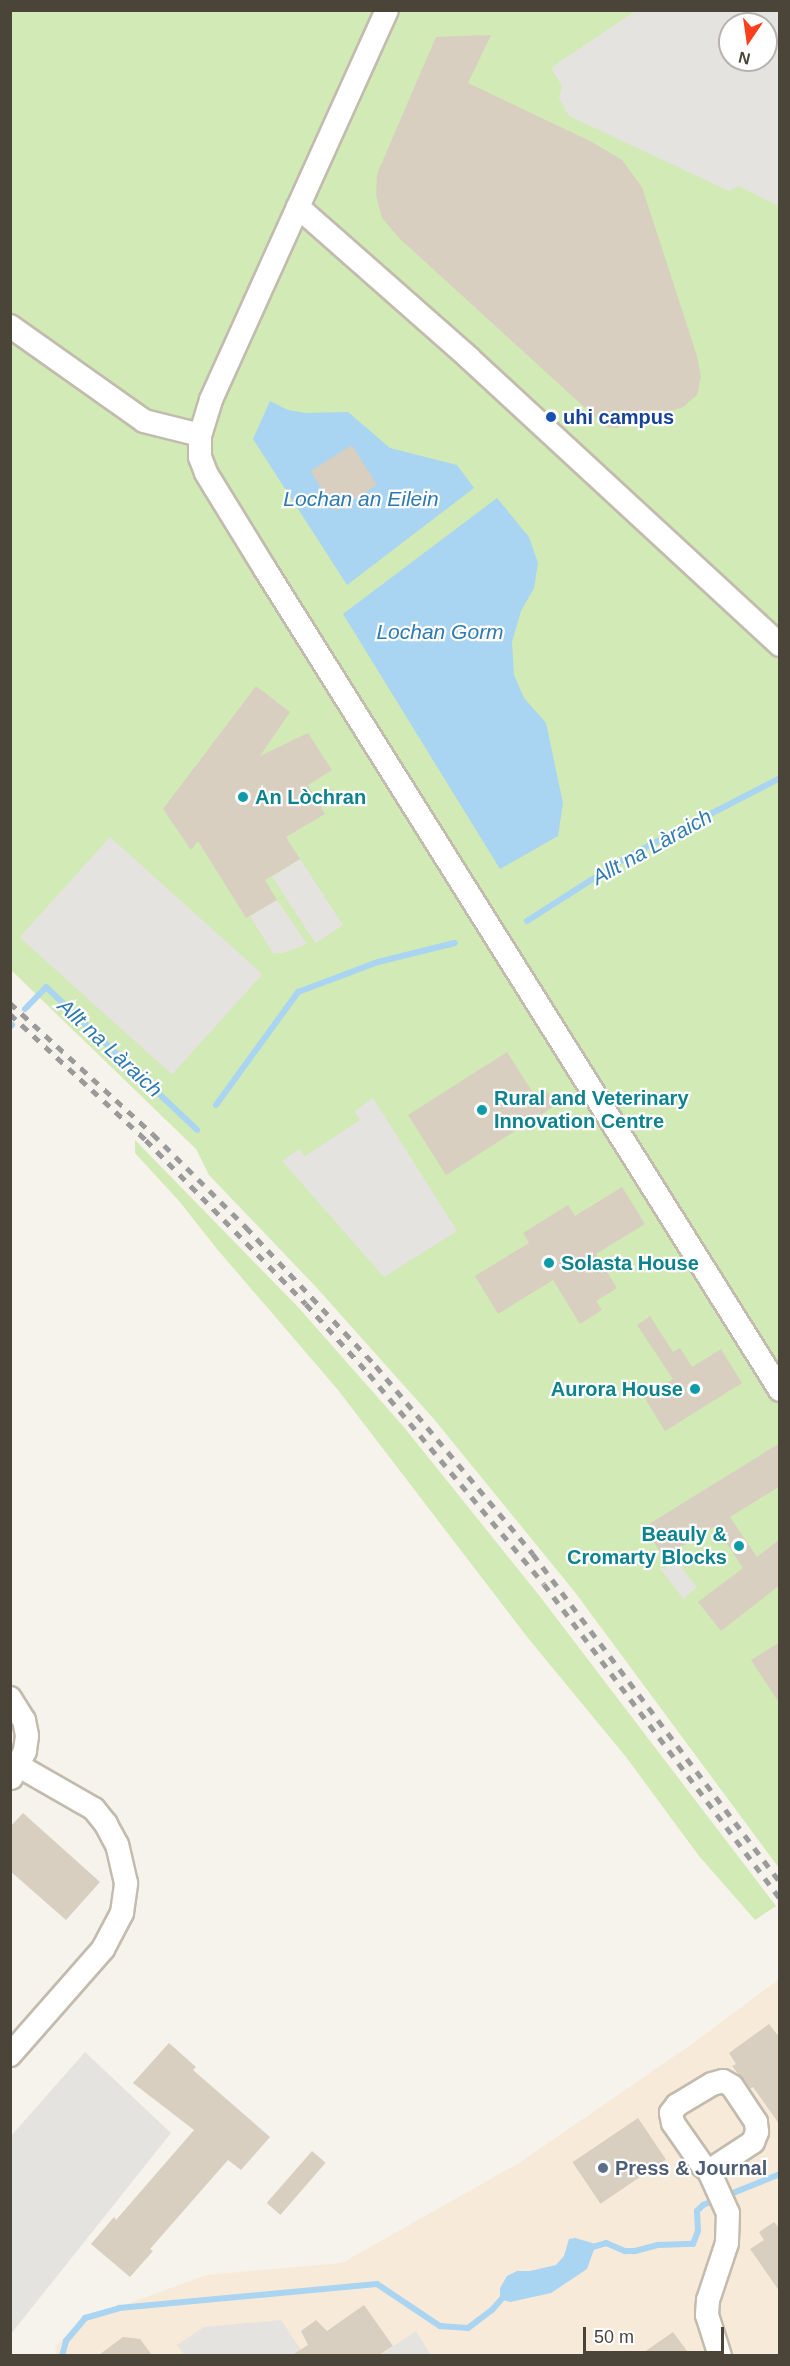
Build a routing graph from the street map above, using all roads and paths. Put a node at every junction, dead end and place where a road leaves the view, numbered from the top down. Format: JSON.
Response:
{"nodes":[{"id":1,"x":387,"y":10,"type":"edge"},
{"id":2,"x":298,"y":207,"type":"junction"},
{"id":3,"x":10,"y":326,"type":"edge"},
{"id":4,"x":200,"y":435,"type":"junction"},
{"id":5,"x":780,"y":645,"type":"edge"},
{"id":6,"x":780,"y":1389,"type":"edge"},
{"id":7,"x":10,"y":1698,"type":"edge"},
{"id":8,"x":15,"y":1772,"type":"edge"},
{"id":9,"x":10,"y":2055,"type":"edge"},
{"id":10,"x":718,"y":2188,"type":"dead end"},
{"id":11,"x":720,"y":2355,"type":"edge"}],
"edges":[{"from":1,"to":2,"type":"street"},
{"from":2,"to":4,"type":"street"},
{"from":2,"to":5,"type":"street"},
{"from":3,"to":4,"type":"street"},
{"from":4,"to":6,"type":"street"},
{"from":7,"to":8,"type":"street"},
{"from":8,"to":9,"type":"street"},
{"from":10,"to":11,"type":"street"}]}
